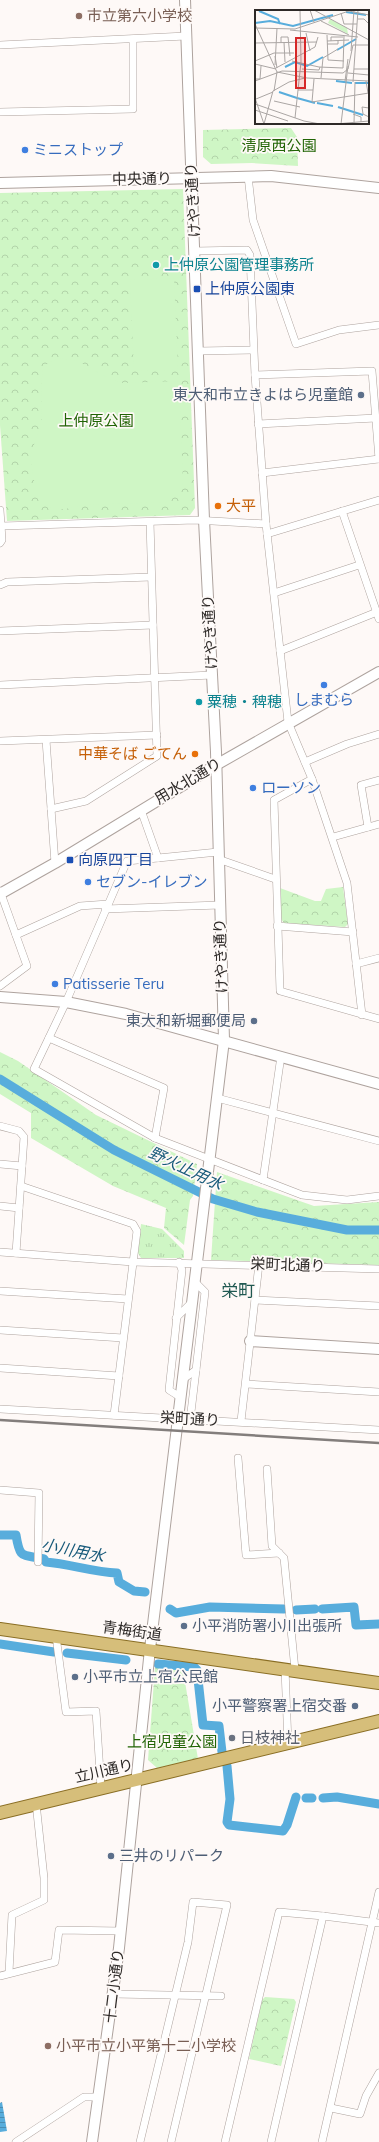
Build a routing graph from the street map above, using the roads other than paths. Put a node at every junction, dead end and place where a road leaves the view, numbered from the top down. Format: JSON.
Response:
{"nodes":[{"id":1,"x":185,"y":0,"type":"edge"},
{"id":2,"x":186,"y":36,"type":"junction"},
{"id":3,"x":133,"y":39,"type":"junction"},
{"id":4,"x":0,"y":45,"type":"edge"},
{"id":5,"x":0,"y":112,"type":"edge"},
{"id":6,"x":248,"y":176,"type":"junction"},
{"id":7,"x":192,"y":178,"type":"junction"},
{"id":8,"x":0,"y":183,"type":"edge"},
{"id":9,"x":379,"y":188,"type":"edge"},
{"id":10,"x":195,"y":251,"type":"junction"},
{"id":11,"x":379,"y":325,"type":"edge"},
{"id":12,"x":254,"y":350,"type":"junction"},
{"id":13,"x":199,"y":351,"type":"junction"},
{"id":14,"x":255,"y":375,"type":"junction"},
{"id":15,"x":376,"y":418,"type":"junction"},
{"id":16,"x":258,"y":424,"type":"junction"},
{"id":17,"x":379,"y":459,"type":"edge"},
{"id":18,"x":262,"y":473,"type":"junction"},
{"id":19,"x":379,"y":500,"type":"edge"},
{"id":20,"x":0,"y":510,"type":"edge"},
{"id":21,"x":342,"y":511,"type":"junction"},
{"id":22,"x":204,"y":520,"type":"junction"},
{"id":23,"x":150,"y":522,"type":"junction"},
{"id":24,"x":266,"y":524,"type":"junction"},
{"id":25,"x":2,"y":526,"type":"junction"},
{"id":26,"x":267,"y":534,"type":"junction"},
{"id":27,"x":0,"y":543,"type":"edge"},
{"id":28,"x":359,"y":565,"type":"junction"},
{"id":29,"x":151,"y":577,"type":"junction"},
{"id":30,"x":0,"y":585,"type":"edge"},
{"id":31,"x":274,"y":593,"type":"junction"},
{"id":32,"x":378,"y":615,"type":"edge"},
{"id":33,"x":153,"y":625,"type":"junction"},
{"id":34,"x":0,"y":631,"type":"edge"},
{"id":35,"x":280,"y":651,"type":"junction"},
{"id":36,"x":379,"y":672,"type":"edge"},
{"id":37,"x":212,"y":675,"type":"junction"},
{"id":38,"x":155,"y":678,"type":"junction"},
{"id":39,"x":0,"y":685,"type":"edge"},
{"id":40,"x":288,"y":722,"type":"junction"},
{"id":41,"x":379,"y":734,"type":"edge"},
{"id":42,"x":157,"y":735,"type":"junction"},
{"id":43,"x":46,"y":740,"type":"junction"},
{"id":44,"x":0,"y":741,"type":"edge"},
{"id":45,"x":305,"y":762,"type":"junction"},
{"id":46,"x":216,"y":765,"type":"junction"},
{"id":47,"x":312,"y":779,"type":"junction"},
{"id":48,"x":379,"y":780,"type":"edge"},
{"id":49,"x":51,"y":809,"type":"junction"},
{"id":50,"x":141,"y":810,"type":"junction"},
{"id":51,"x":379,"y":824,"type":"edge"},
{"id":52,"x":368,"y":827,"type":"junction"},
{"id":53,"x":333,"y":837,"type":"junction"},
{"id":54,"x":218,"y":855,"type":"junction"},
{"id":55,"x":158,"y":858,"type":"junction"},
{"id":56,"x":55,"y":864,"type":"junction"},
{"id":57,"x":275,"y":879,"type":"junction"},
{"id":58,"x":0,"y":888,"type":"edge"},
{"id":59,"x":0,"y":894,"type":"edge"},
{"id":60,"x":220,"y":905,"type":"junction"},
{"id":61,"x":107,"y":906,"type":"junction"},
{"id":62,"x":277,"y":926,"type":"junction"},
{"id":63,"x":353,"y":932,"type":"junction"},
{"id":64,"x":16,"y":936,"type":"junction"},
{"id":65,"x":379,"y":958,"type":"edge"},
{"id":66,"x":356,"y":964,"type":"junction"},
{"id":67,"x":0,"y":986,"type":"edge"},
{"id":68,"x":0,"y":997,"type":"edge"},
{"id":69,"x":66,"y":1002,"type":"junction"},
{"id":70,"x":362,"y":1015,"type":"junction"},
{"id":71,"x":379,"y":1019,"type":"edge"},
{"id":72,"x":49,"y":1038,"type":"junction"},
{"id":73,"x":224,"y":1040,"type":"junction"},
{"id":74,"x":281,"y":1056,"type":"junction"},
{"id":75,"x":379,"y":1084,"type":"edge"},
{"id":76,"x":217,"y":1098,"type":"junction"},
{"id":77,"x":273,"y":1113,"type":"junction"},
{"id":78,"x":0,"y":1126,"type":"edge"},
{"id":79,"x":155,"y":1138,"type":"junction"},
{"id":80,"x":379,"y":1141,"type":"edge"},
{"id":81,"x":209,"y":1160,"type":"junction"},
{"id":82,"x":0,"y":1164,"type":"edge"},
{"id":83,"x":22,"y":1166,"type":"junction"},
{"id":84,"x":263,"y":1180,"type":"junction"},
{"id":85,"x":21,"y":1186,"type":"junction"},
{"id":86,"x":379,"y":1196,"type":"edge"},
{"id":87,"x":0,"y":1206,"type":"edge"},
{"id":88,"x":19,"y":1208,"type":"junction"},
{"id":89,"x":0,"y":1252,"type":"edge"},
{"id":90,"x":16,"y":1253,"type":"junction"},
{"id":91,"x":133,"y":1262,"type":"junction"},
{"id":92,"x":179,"y":1262,"type":"junction"},
{"id":93,"x":196,"y":1262,"type":"junction"},
{"id":94,"x":259,"y":1264,"type":"junction"},
{"id":95,"x":379,"y":1269,"type":"edge"},
{"id":96,"x":194,"y":1281,"type":"junction"},
{"id":97,"x":0,"y":1291,"type":"edge"},
{"id":98,"x":128,"y":1299,"type":"junction"},
{"id":99,"x":255,"y":1300,"type":"junction"},
{"id":100,"x":191,"y":1303,"type":"junction"},
{"id":101,"x":379,"y":1306,"type":"edge"},
{"id":102,"x":176,"y":1318,"type":"junction"},
{"id":103,"x":0,"y":1330,"type":"edge"},
{"id":104,"x":123,"y":1338,"type":"junction"},
{"id":105,"x":250,"y":1341,"type":"junction"},
{"id":106,"x":379,"y":1349,"type":"edge"},
{"id":107,"x":0,"y":1368,"type":"edge"},
{"id":108,"x":196,"y":1370,"type":"junction"},
{"id":109,"x":119,"y":1376,"type":"junction"},
{"id":110,"x":182,"y":1380,"type":"junction"},
{"id":111,"x":246,"y":1384,"type":"junction"},
{"id":112,"x":379,"y":1392,"type":"edge"},
{"id":113,"x":180,"y":1397,"type":"junction"},
{"id":114,"x":0,"y":1409,"type":"edge"},
{"id":115,"x":114,"y":1415,"type":"junction"},
{"id":116,"x":178,"y":1418,"type":"junction"},
{"id":117,"x":197,"y":1420,"type":"junction"},
{"id":118,"x":241,"y":1421,"type":"junction"},
{"id":119,"x":379,"y":1430,"type":"edge"},
{"id":120,"x":238,"y":1458,"type":"dead end"},
{"id":121,"x":267,"y":1469,"type":"dead end"},
{"id":122,"x":0,"y":1490,"type":"edge"},
{"id":123,"x":279,"y":1553,"type":"junction"},
{"id":124,"x":38,"y":1558,"type":"dead end"},
{"id":125,"x":0,"y":1629,"type":"edge"},
{"id":126,"x":56,"y":1636,"type":"junction"},
{"id":127,"x":150,"y":1649,"type":"junction"},
{"id":128,"x":290,"y":1669,"type":"junction"},
{"id":129,"x":379,"y":1683,"type":"edge"},
{"id":130,"x":379,"y":1721,"type":"edge"},
{"id":131,"x":288,"y":1744,"type":"junction"},
{"id":132,"x":137,"y":1779,"type":"junction"},
{"id":133,"x":101,"y":1788,"type":"junction"},
{"id":134,"x":36,"y":1803,"type":"junction"},
{"id":135,"x":0,"y":1813,"type":"edge"},
{"id":136,"x":379,"y":1892,"type":"edge"},
{"id":137,"x":323,"y":1916,"type":"junction"},
{"id":138,"x":375,"y":1922,"type":"edge"},
{"id":139,"x":121,"y":1930,"type":"junction"},
{"id":140,"x":9,"y":1972,"type":"junction"},
{"id":141,"x":0,"y":1976,"type":"edge"},
{"id":142,"x":114,"y":1994,"type":"junction"},
{"id":143,"x":174,"y":1995,"type":"junction"},
{"id":144,"x":204,"y":1996,"type":"junction"},
{"id":145,"x":221,"y":1996,"type":"dead end"},
{"id":146,"x":379,"y":2073,"type":"edge"},
{"id":147,"x":98,"y":2097,"type":"junction"},
{"id":148,"x":331,"y":2108,"type":"junction"},
{"id":149,"x":16,"y":2142,"type":"edge"},
{"id":150,"x":92,"y":2142,"type":"edge"},
{"id":151,"x":140,"y":2142,"type":"edge"},
{"id":152,"x":171,"y":2142,"type":"edge"},
{"id":153,"x":225,"y":2142,"type":"edge"},
{"id":154,"x":271,"y":2142,"type":"edge"},
{"id":155,"x":322,"y":2142,"type":"edge"}],
"edges":[{"from":1,"to":2,"type":"street","name":"けやき通り"},
{"from":2,"to":3,"type":"street"},
{"from":2,"to":7,"type":"street","name":"けやき通り"},
{"from":3,"to":4,"type":"street"},
{"from":3,"to":5,"type":"street"},
{"from":6,"to":7,"type":"street","name":"中央通り"},
{"from":6,"to":9,"type":"street","name":"中央通り"},
{"from":6,"to":11,"type":"street"},
{"from":7,"to":8,"type":"street","name":"中央通り"},
{"from":7,"to":10,"type":"street","name":"けやき通り"},
{"from":10,"to":12,"type":"street"},
{"from":10,"to":13,"type":"street","name":"けやき通り"},
{"from":12,"to":13,"type":"street"},
{"from":12,"to":14,"type":"street"},
{"from":13,"to":22,"type":"street","name":"けやき通り"},
{"from":14,"to":15,"type":"street"},
{"from":14,"to":16,"type":"street"},
{"from":15,"to":16,"type":"street"},
{"from":15,"to":17,"type":"street"},
{"from":16,"to":18,"type":"street"},
{"from":17,"to":18,"type":"street"},
{"from":18,"to":24,"type":"street"},
{"from":19,"to":21,"type":"street"},
{"from":20,"to":25,"type":"street"},
{"from":21,"to":26,"type":"street"},
{"from":21,"to":28,"type":"street"},
{"from":22,"to":23,"type":"street"},
{"from":22,"to":24,"type":"street"},
{"from":22,"to":37,"type":"street","name":"けやき通り"},
{"from":23,"to":25,"type":"street"},
{"from":23,"to":29,"type":"street"},
{"from":24,"to":26,"type":"street"},
{"from":25,"to":27,"type":"street"},
{"from":26,"to":31,"type":"street"},
{"from":28,"to":31,"type":"street"},
{"from":28,"to":32,"type":"street"},
{"from":29,"to":30,"type":"street"},
{"from":29,"to":33,"type":"street"},
{"from":31,"to":35,"type":"street"},
{"from":32,"to":35,"type":"street"},
{"from":33,"to":34,"type":"street"},
{"from":33,"to":38,"type":"street"},
{"from":35,"to":40,"type":"street"},
{"from":36,"to":40,"type":"street","name":"用水北通り"},
{"from":37,"to":38,"type":"street"},
{"from":37,"to":46,"type":"street","name":"けやき通り"},
{"from":38,"to":39,"type":"street"},
{"from":38,"to":42,"type":"street"},
{"from":40,"to":45,"type":"street"},
{"from":40,"to":46,"type":"street","name":"用水北通り"},
{"from":41,"to":45,"type":"street"},
{"from":42,"to":43,"type":"street"},
{"from":42,"to":49,"type":"street"},
{"from":43,"to":44,"type":"street"},
{"from":43,"to":49,"type":"street"},
{"from":45,"to":47,"type":"street"},
{"from":46,"to":50,"type":"street","name":"用水北通り"},
{"from":46,"to":54,"type":"street","name":"けやき通り"},
{"from":47,"to":53,"type":"street"},
{"from":47,"to":57,"type":"street"},
{"from":48,"to":52,"type":"street"},
{"from":49,"to":56,"type":"street"},
{"from":50,"to":55,"type":"street"},
{"from":50,"to":56,"type":"street","name":"用水北通り"},
{"from":51,"to":52,"type":"street"},
{"from":52,"to":53,"type":"street"},
{"from":53,"to":63,"type":"street"},
{"from":54,"to":55,"type":"street"},
{"from":54,"to":57,"type":"street"},
{"from":54,"to":60,"type":"street","name":"けやき通り"},
{"from":55,"to":61,"type":"street"},
{"from":56,"to":59,"type":"street","name":"用水北通り"},
{"from":57,"to":62,"type":"street"},
{"from":58,"to":59,"type":"street"},
{"from":59,"to":64,"type":"street"},
{"from":60,"to":61,"type":"street"},
{"from":60,"to":73,"type":"street","name":"けやき通り"},
{"from":61,"to":64,"type":"street"},
{"from":61,"to":69,"type":"street"},
{"from":62,"to":63,"type":"street"},
{"from":62,"to":70,"type":"street"},
{"from":63,"to":66,"type":"street"},
{"from":64,"to":67,"type":"street"},
{"from":65,"to":66,"type":"street"},
{"from":66,"to":70,"type":"street"},
{"from":68,"to":69,"type":"street"},
{"from":69,"to":72,"type":"street"},
{"from":69,"to":73,"type":"street"},
{"from":70,"to":71,"type":"street"},
{"from":72,"to":79,"type":"street"},
{"from":72,"to":79,"type":"street"},
{"from":73,"to":74,"type":"street"},
{"from":73,"to":76,"type":"street","name":"けやき通り"},
{"from":74,"to":75,"type":"street"},
{"from":74,"to":77,"type":"street"},
{"from":76,"to":77,"type":"street"},
{"from":76,"to":81,"type":"street","name":"けやき通り"},
{"from":77,"to":80,"type":"street"},
{"from":77,"to":84,"type":"street"},
{"from":78,"to":83,"type":"street"},
{"from":79,"to":81,"type":"street"},
{"from":81,"to":84,"type":"street"},
{"from":81,"to":93,"type":"street","name":"けやき通り"},
{"from":82,"to":83,"type":"street"},
{"from":83,"to":85,"type":"street"},
{"from":84,"to":86,"type":"street"},
{"from":85,"to":88,"type":"street"},
{"from":85,"to":91,"type":"street"},
{"from":87,"to":88,"type":"street"},
{"from":88,"to":90,"type":"street"},
{"from":89,"to":90,"type":"street","name":"栄町北通り"},
{"from":90,"to":91,"type":"street","name":"栄町北通り"},
{"from":91,"to":92,"type":"street","name":"栄町北通り"},
{"from":91,"to":98,"type":"street"},
{"from":92,"to":93,"type":"street","name":"栄町北通り"},
{"from":92,"to":102,"type":"street"},
{"from":93,"to":94,"type":"street","name":"栄町北通り"},
{"from":93,"to":96,"type":"street","name":"けやき通り"},
{"from":94,"to":95,"type":"street","name":"栄町北通り"},
{"from":94,"to":99,"type":"street"},
{"from":96,"to":100,"type":"street","name":"けやき通り"},
{"from":96,"to":108,"type":"street"},
{"from":97,"to":98,"type":"street"},
{"from":98,"to":104,"type":"street"},
{"from":99,"to":101,"type":"street"},
{"from":99,"to":105,"type":"street"},
{"from":100,"to":102,"type":"street"},
{"from":100,"to":110,"type":"street","name":"けやき通り"},
{"from":102,"to":113,"type":"street"},
{"from":103,"to":104,"type":"street"},
{"from":104,"to":109,"type":"street"},
{"from":105,"to":106,"type":"street"},
{"from":105,"to":111,"type":"street"},
{"from":107,"to":109,"type":"street"},
{"from":108,"to":110,"type":"street"},
{"from":108,"to":117,"type":"street"},
{"from":109,"to":115,"type":"street"},
{"from":110,"to":113,"type":"street","name":"けやき通り"},
{"from":111,"to":112,"type":"street"},
{"from":111,"to":118,"type":"street"},
{"from":113,"to":116,"type":"street","name":"けやき通り"},
{"from":114,"to":115,"type":"street","name":"栄町通り"},
{"from":115,"to":116,"type":"street","name":"栄町通り"},
{"from":116,"to":117,"type":"street","name":"栄町通り"},
{"from":116,"to":127,"type":"street","name":"十二小通り"},
{"from":117,"to":118,"type":"street","name":"栄町通り"},
{"from":118,"to":119,"type":"street","name":"栄町通り"},
{"from":120,"to":123,"type":"street"},
{"from":121,"to":123,"type":"street"},
{"from":122,"to":124,"type":"street"},
{"from":123,"to":128,"type":"street"},
{"from":125,"to":126,"type":"main road","name":"青梅街道"},
{"from":126,"to":127,"type":"main road","name":"青梅街道"},
{"from":126,"to":133,"type":"street"},
{"from":127,"to":128,"type":"main road","name":"青梅街道"},
{"from":127,"to":132,"type":"street","name":"十二小通り"},
{"from":128,"to":129,"type":"main road","name":"青梅街道"},
{"from":128,"to":131,"type":"street"},
{"from":130,"to":131,"type":"main road","name":"立川通り"},
{"from":131,"to":132,"type":"main road","name":"立川通り"},
{"from":132,"to":133,"type":"main road","name":"立川通り"},
{"from":132,"to":139,"type":"street","name":"十二小通り"},
{"from":133,"to":134,"type":"main road","name":"立川通り"},
{"from":134,"to":135,"type":"main road","name":"立川通り"},
{"from":134,"to":140,"type":"street"},
{"from":136,"to":138,"type":"street"},
{"from":137,"to":138,"type":"street"},
{"from":137,"to":153,"type":"street"},
{"from":137,"to":154,"type":"street"},
{"from":138,"to":148,"type":"street"},
{"from":139,"to":140,"type":"street"},
{"from":139,"to":142,"type":"street","name":"十二小通り"},
{"from":140,"to":141,"type":"street"},
{"from":142,"to":143,"type":"street"},
{"from":142,"to":147,"type":"street","name":"十二小通り"},
{"from":143,"to":144,"type":"street"},
{"from":143,"to":144,"type":"street"},
{"from":143,"to":151,"type":"street"},
{"from":144,"to":145,"type":"street"},
{"from":144,"to":152,"type":"street"},
{"from":146,"to":148,"type":"street"},
{"from":147,"to":149,"type":"street"},
{"from":147,"to":150,"type":"street","name":"十二小通り"},
{"from":148,"to":155,"type":"street"}]}
